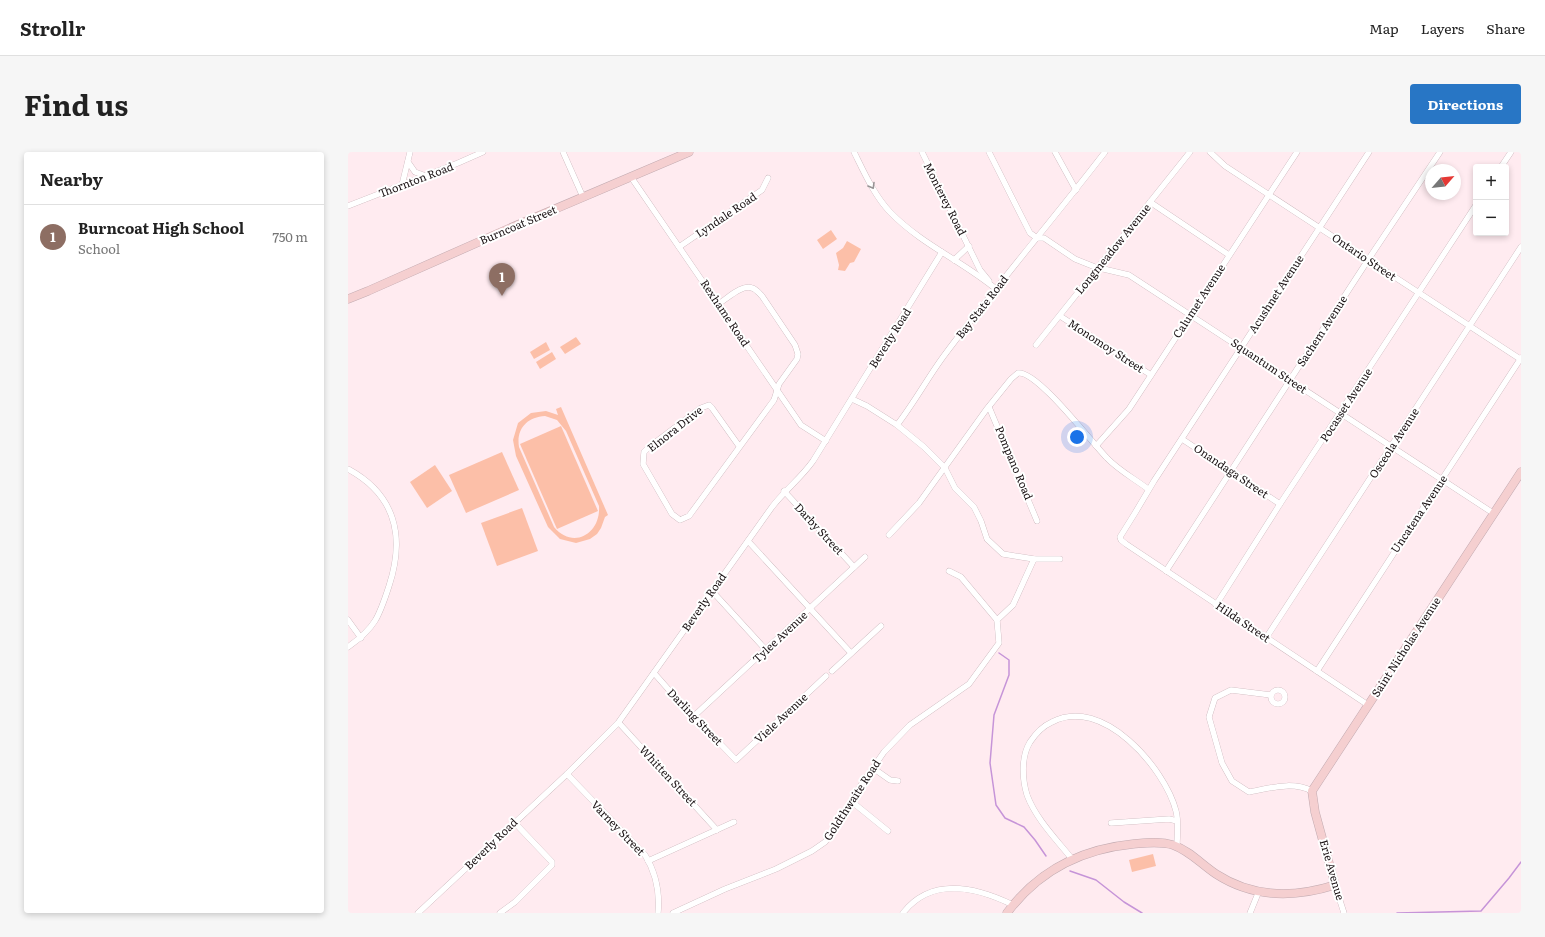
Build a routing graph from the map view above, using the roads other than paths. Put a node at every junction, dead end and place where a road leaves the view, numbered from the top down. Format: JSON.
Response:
{"nodes":[{"id":1,"x":410,"y":152,"type":"edge"},
{"id":2,"x":483,"y":152,"type":"edge"},
{"id":3,"x":563,"y":152,"type":"edge"},
{"id":4,"x":689,"y":152,"type":"edge"},
{"id":5,"x":854,"y":152,"type":"edge"},
{"id":6,"x":922,"y":152,"type":"edge"},
{"id":7,"x":989,"y":152,"type":"edge"},
{"id":8,"x":1055,"y":152,"type":"edge"},
{"id":9,"x":1105,"y":152,"type":"edge"},
{"id":10,"x":1190,"y":152,"type":"edge"},
{"id":11,"x":1210,"y":152,"type":"edge"},
{"id":12,"x":1297,"y":152,"type":"edge"},
{"id":13,"x":1368,"y":152,"type":"edge"},
{"id":14,"x":1440,"y":152,"type":"edge"},
{"id":15,"x":1511,"y":152,"type":"edge"},
{"id":16,"x":408,"y":162,"type":"junction"},
{"id":17,"x":1503,"y":164,"type":"edge"},
{"id":18,"x":426,"y":176,"type":"junction"},
{"id":19,"x":631,"y":177,"type":"junction"},
{"id":20,"x":768,"y":178,"type":"dead end"},
{"id":21,"x":402,"y":185,"type":"junction"},
{"id":22,"x":1076,"y":190,"type":"junction"},
{"id":23,"x":1269,"y":195,"type":"junction"},
{"id":24,"x":583,"y":197,"type":"junction"},
{"id":25,"x":1150,"y":202,"type":"junction"},
{"id":26,"x":348,"y":206,"type":"edge"},
{"id":27,"x":1473,"y":210,"type":"edge"},
{"id":28,"x":1320,"y":227,"type":"junction"},
{"id":29,"x":1037,"y":238,"type":"junction"},
{"id":30,"x":969,"y":246,"type":"junction"},
{"id":31,"x":679,"y":247,"type":"junction"},
{"id":32,"x":1521,"y":247,"type":"edge"},
{"id":33,"x":942,"y":252,"type":"junction"},
{"id":34,"x":1229,"y":255,"type":"junction"},
{"id":35,"x":954,"y":260,"type":"junction"},
{"id":36,"x":1368,"y":260,"type":"junction"},
{"id":37,"x":1098,"y":267,"type":"junction"},
{"id":38,"x":996,"y":289,"type":"junction"},
{"id":39,"x":1418,"y":293,"type":"junction"},
{"id":40,"x":348,"y":299,"type":"edge"},
{"id":41,"x":718,"y":304,"type":"junction"},
{"id":42,"x":1191,"y":315,"type":"junction"},
{"id":43,"x":1060,"y":316,"type":"junction"},
{"id":44,"x":1470,"y":326,"type":"junction"},
{"id":45,"x":1036,"y":345,"type":"dead end"},
{"id":46,"x":1241,"y":347,"type":"junction"},
{"id":47,"x":1521,"y":358,"type":"edge"},
{"id":48,"x":1151,"y":376,"type":"junction"},
{"id":49,"x":1290,"y":380,"type":"junction"},
{"id":50,"x":777,"y":391,"type":"junction"},
{"id":51,"x":852,"y":399,"type":"junction"},
{"id":52,"x":989,"y":406,"type":"junction"},
{"id":53,"x":1341,"y":413,"type":"junction"},
{"id":54,"x":898,"y":425,"type":"junction"},
{"id":55,"x":1182,"y":438,"type":"junction"},
{"id":56,"x":826,"y":441,"type":"junction"},
{"id":57,"x":739,"y":446,"type":"junction"},
{"id":58,"x":1096,"y":446,"type":"junction"},
{"id":59,"x":1391,"y":446,"type":"junction"},
{"id":60,"x":945,"y":468,"type":"junction"},
{"id":61,"x":348,"y":469,"type":"edge"},
{"id":62,"x":1231,"y":471,"type":"junction"},
{"id":63,"x":1521,"y":472,"type":"edge"},
{"id":64,"x":1442,"y":480,"type":"junction"},
{"id":65,"x":1148,"y":489,"type":"junction"},
{"id":66,"x":784,"y":491,"type":"junction"},
{"id":67,"x":1280,"y":504,"type":"junction"},
{"id":68,"x":1493,"y":513,"type":"junction"},
{"id":69,"x":1037,"y":521,"type":"dead end"},
{"id":70,"x":889,"y":535,"type":"dead end"},
{"id":71,"x":1120,"y":537,"type":"joint"},
{"id":72,"x":748,"y":541,"type":"junction"},
{"id":73,"x":865,"y":557,"type":"dead end"},
{"id":74,"x":1034,"y":559,"type":"junction"},
{"id":75,"x":1060,"y":559,"type":"dead end"},
{"id":76,"x":854,"y":567,"type":"junction"},
{"id":77,"x":949,"y":571,"type":"dead end"},
{"id":78,"x":1166,"y":571,"type":"junction"},
{"id":79,"x":712,"y":591,"type":"junction"},
{"id":80,"x":1216,"y":605,"type":"junction"},
{"id":81,"x":810,"y":608,"type":"junction"},
{"id":82,"x":348,"y":620,"type":"edge"},
{"id":83,"x":997,"y":620,"type":"junction"},
{"id":84,"x":881,"y":626,"type":"dead end"},
{"id":85,"x":361,"y":638,"type":"junction"},
{"id":86,"x":1266,"y":638,"type":"junction"},
{"id":87,"x":348,"y":648,"type":"edge"},
{"id":88,"x":766,"y":650,"type":"junction"},
{"id":89,"x":851,"y":653,"type":"junction"},
{"id":90,"x":1317,"y":670,"type":"junction"},
{"id":91,"x":832,"y":671,"type":"dead end"},
{"id":92,"x":654,"y":673,"type":"junction"},
{"id":93,"x":826,"y":676,"type":"dead end"},
{"id":94,"x":1271,"y":695,"type":"dead end"},
{"id":95,"x":1368,"y":705,"type":"junction"},
{"id":96,"x":694,"y":716,"type":"junction"},
{"id":97,"x":619,"y":723,"type":"junction"},
{"id":98,"x":736,"y":760,"type":"joint"},
{"id":99,"x":873,"y":768,"type":"junction"},
{"id":100,"x":567,"y":774,"type":"junction"},
{"id":101,"x":898,"y":781,"type":"dead end"},
{"id":102,"x":1312,"y":791,"type":"junction"},
{"id":103,"x":851,"y":802,"type":"junction"},
{"id":104,"x":1177,"y":820,"type":"junction"},
{"id":105,"x":514,"y":822,"type":"junction"},
{"id":106,"x":734,"y":822,"type":"dead end"},
{"id":107,"x":1111,"y":824,"type":"dead end"},
{"id":108,"x":717,"y":830,"type":"junction"},
{"id":109,"x":888,"y":831,"type":"dead end"},
{"id":110,"x":1178,"y":847,"type":"junction"},
{"id":111,"x":1072,"y":859,"type":"junction"},
{"id":112,"x":648,"y":860,"type":"junction"},
{"id":113,"x":1336,"y":884,"type":"junction"},
{"id":114,"x":1259,"y":891,"type":"junction"},
{"id":115,"x":1013,"y":905,"type":"junction"},
{"id":116,"x":418,"y":913,"type":"edge"},
{"id":117,"x":500,"y":913,"type":"edge"},
{"id":118,"x":658,"y":913,"type":"edge"},
{"id":119,"x":673,"y":913,"type":"edge"},
{"id":120,"x":903,"y":913,"type":"edge"},
{"id":121,"x":1007,"y":913,"type":"edge"},
{"id":122,"x":1250,"y":913,"type":"edge"},
{"id":123,"x":1344,"y":913,"type":"edge"}],
"edges":[{"from":1,"to":16,"type":"street"},
{"from":2,"to":18,"type":"street","name":"Thornton Road"},
{"from":3,"to":24,"type":"street"},
{"from":4,"to":19,"type":"street","name":"Burncoat Street"},
{"from":5,"to":33,"type":"street","one_way":true},
{"from":6,"to":30,"type":"street","name":"Monterey Road"},
{"from":7,"to":29,"type":"street"},
{"from":8,"to":22,"type":"street"},
{"from":9,"to":22,"type":"street","name":"Bay State Road"},
{"from":10,"to":25,"type":"street","name":"Longmeadow Avenue"},
{"from":11,"to":23,"type":"street","name":"Ontario Street"},
{"from":12,"to":23,"type":"street","name":"Calumet Avenue"},
{"from":13,"to":28,"type":"street","name":"Acushnet Avenue"},
{"from":14,"to":36,"type":"street","name":"Sachem Avenue"},
{"from":15,"to":17,"type":"street"},
{"from":16,"to":18,"type":"street"},
{"from":16,"to":21,"type":"street"},
{"from":18,"to":21,"type":"street","name":"Thornton Road"},
{"from":19,"to":24,"type":"street","name":"Burncoat Street"},
{"from":19,"to":31,"type":"street","name":"Rexhame Road"},
{"from":20,"to":31,"type":"street","name":"Lyndale Road"},
{"from":21,"to":26,"type":"street","name":"Thornton Road"},
{"from":22,"to":29,"type":"street","name":"Bay State Road"},
{"from":23,"to":28,"type":"street","name":"Ontario Street"},
{"from":23,"to":34,"type":"street","name":"Calumet Avenue"},
{"from":24,"to":40,"type":"street","name":"Burncoat Street"},
{"from":25,"to":34,"type":"street"},
{"from":25,"to":37,"type":"street","name":"Longmeadow Avenue"},
{"from":27,"to":39,"type":"street","name":"Pocasset Avenue"},
{"from":28,"to":36,"type":"street","name":"Ontario Street"},
{"from":28,"to":46,"type":"street","name":"Acushnet Avenue"},
{"from":29,"to":37,"type":"street","name":"Squantum Street"},
{"from":29,"to":38,"type":"street","name":"Bay State Road"},
{"from":30,"to":35,"type":"street","name":"Monterey Road"},
{"from":30,"to":38,"type":"street","name":"Monterey Road"},
{"from":31,"to":41,"type":"street","name":"Rexhame Road"},
{"from":32,"to":44,"type":"street","name":"Osceola Avenue"},
{"from":33,"to":35,"type":"street"},
{"from":33,"to":51,"type":"street","name":"Beverly Road"},
{"from":34,"to":42,"type":"street","name":"Calumet Avenue"},
{"from":35,"to":38,"type":"street"},
{"from":36,"to":39,"type":"street","name":"Ontario Street"},
{"from":36,"to":49,"type":"street","name":"Sachem Avenue"},
{"from":37,"to":42,"type":"street","name":"Squantum Street"},
{"from":37,"to":43,"type":"street","name":"Longmeadow Avenue"},
{"from":38,"to":54,"type":"street","name":"Bay State Road"},
{"from":39,"to":44,"type":"street","name":"Ontario Street"},
{"from":39,"to":53,"type":"street","name":"Pocasset Avenue"},
{"from":41,"to":50,"type":"street","name":"Rexhame Road"},
{"from":41,"to":50,"type":"street","name":"Elnora Drive"},
{"from":42,"to":46,"type":"street","name":"Squantum Street"},
{"from":42,"to":48,"type":"street","name":"Calumet Avenue"},
{"from":43,"to":45,"type":"street","name":"Longmeadow Avenue"},
{"from":43,"to":48,"type":"street","name":"Monomoy Street"},
{"from":44,"to":47,"type":"street","name":"Ontario Street"},
{"from":44,"to":59,"type":"street","name":"Osceola Avenue"},
{"from":46,"to":49,"type":"street","name":"Squantum Street"},
{"from":46,"to":55,"type":"street","name":"Acushnet Avenue"},
{"from":47,"to":64,"type":"street","name":"Uncatena Avenue"},
{"from":48,"to":58,"type":"street","name":"Calumet Avenue"},
{"from":49,"to":53,"type":"street","name":"Squantum Street"},
{"from":49,"to":62,"type":"street","name":"Sachem Avenue"},
{"from":50,"to":56,"type":"street","name":"Rexhame Road"},
{"from":50,"to":57,"type":"street","name":"Elnora Drive"},
{"from":51,"to":54,"type":"street"},
{"from":51,"to":56,"type":"street","name":"Beverly Road"},
{"from":52,"to":58,"type":"street"},
{"from":52,"to":60,"type":"street"},
{"from":52,"to":69,"type":"street","name":"Pompano Road"},
{"from":53,"to":59,"type":"street","name":"Squantum Street"},
{"from":53,"to":67,"type":"street","name":"Pocasset Avenue"},
{"from":54,"to":60,"type":"street"},
{"from":55,"to":62,"type":"street","name":"Onandaga Street"},
{"from":55,"to":65,"type":"street","name":"Acushnet Avenue"},
{"from":56,"to":66,"type":"street","name":"Beverly Road"},
{"from":57,"to":57,"type":"street","name":"Elnora Drive"},
{"from":58,"to":65,"type":"street"},
{"from":59,"to":64,"type":"street","name":"Squantum Street"},
{"from":59,"to":86,"type":"street","name":"Osceola Avenue"},
{"from":60,"to":70,"type":"street"},
{"from":60,"to":74,"type":"street"},
{"from":61,"to":85,"type":"street"},
{"from":62,"to":67,"type":"street","name":"Onandaga Street"},
{"from":62,"to":78,"type":"street","name":"Sachem Avenue"},
{"from":63,"to":68,"type":"street","name":"Saint Nicholas Avenue"},
{"from":64,"to":68,"type":"street","name":"Squantum Street"},
{"from":64,"to":90,"type":"street","name":"Uncatena Avenue"},
{"from":65,"to":71,"type":"street","name":"Acushnet Avenue"},
{"from":66,"to":72,"type":"street","name":"Beverly Road"},
{"from":66,"to":76,"type":"street","name":"Darby Street"},
{"from":67,"to":80,"type":"street","name":"Pocasset Avenue"},
{"from":68,"to":95,"type":"street","name":"Saint Nicholas Avenue"},
{"from":71,"to":78,"type":"street","name":"Hilda Street"},
{"from":72,"to":79,"type":"street","name":"Beverly Road"},
{"from":72,"to":81,"type":"street"},
{"from":73,"to":76,"type":"street","name":"Tylee Avenue"},
{"from":74,"to":75,"type":"street"},
{"from":74,"to":83,"type":"street"},
{"from":76,"to":81,"type":"street","name":"Tylee Avenue"},
{"from":77,"to":83,"type":"street"},
{"from":78,"to":80,"type":"street","name":"Hilda Street"},
{"from":79,"to":88,"type":"street"},
{"from":79,"to":92,"type":"street","name":"Beverly Road"},
{"from":80,"to":86,"type":"street","name":"Hilda Street"},
{"from":81,"to":88,"type":"street","name":"Tylee Avenue"},
{"from":81,"to":89,"type":"street"},
{"from":82,"to":85,"type":"street"},
{"from":83,"to":99,"type":"street","name":"Goldthwaite Road"},
{"from":84,"to":89,"type":"street"},
{"from":85,"to":87,"type":"street"},
{"from":86,"to":90,"type":"street","name":"Hilda Street"},
{"from":88,"to":96,"type":"street","name":"Tylee Avenue"},
{"from":89,"to":91,"type":"street"},
{"from":90,"to":95,"type":"street","name":"Hilda Street"},
{"from":92,"to":96,"type":"street","name":"Darling Street"},
{"from":92,"to":97,"type":"street","name":"Beverly Road"},
{"from":93,"to":98,"type":"street","name":"Viele Avenue"},
{"from":94,"to":102,"type":"street"},
{"from":95,"to":102,"type":"street","name":"Saint Nicholas Avenue"},
{"from":96,"to":98,"type":"street","name":"Darling Street"},
{"from":97,"to":100,"type":"street","name":"Beverly Road"},
{"from":97,"to":108,"type":"street","name":"Whitten Street"},
{"from":99,"to":101,"type":"street"},
{"from":99,"to":103,"type":"street","name":"Goldthwaite Road"},
{"from":100,"to":105,"type":"street","name":"Beverly Road"},
{"from":100,"to":112,"type":"street","name":"Varney Street"},
{"from":102,"to":113,"type":"street","name":"Erie Avenue"},
{"from":103,"to":109,"type":"street"},
{"from":103,"to":119,"type":"street","name":"Goldthwaite Road"},
{"from":104,"to":107,"type":"street"},
{"from":104,"to":110,"type":"street"},
{"from":104,"to":111,"type":"street"},
{"from":105,"to":116,"type":"street","name":"Beverly Road"},
{"from":105,"to":117,"type":"street"},
{"from":106,"to":108,"type":"street"},
{"from":108,"to":112,"type":"street"},
{"from":110,"to":111,"type":"street"},
{"from":110,"to":114,"type":"street"},
{"from":111,"to":115,"type":"street"},
{"from":112,"to":118,"type":"street","name":"Varney Street"},
{"from":113,"to":114,"type":"street"},
{"from":113,"to":123,"type":"street","name":"Erie Avenue"},
{"from":114,"to":122,"type":"street"},
{"from":115,"to":120,"type":"street"},
{"from":115,"to":121,"type":"street"}]}
